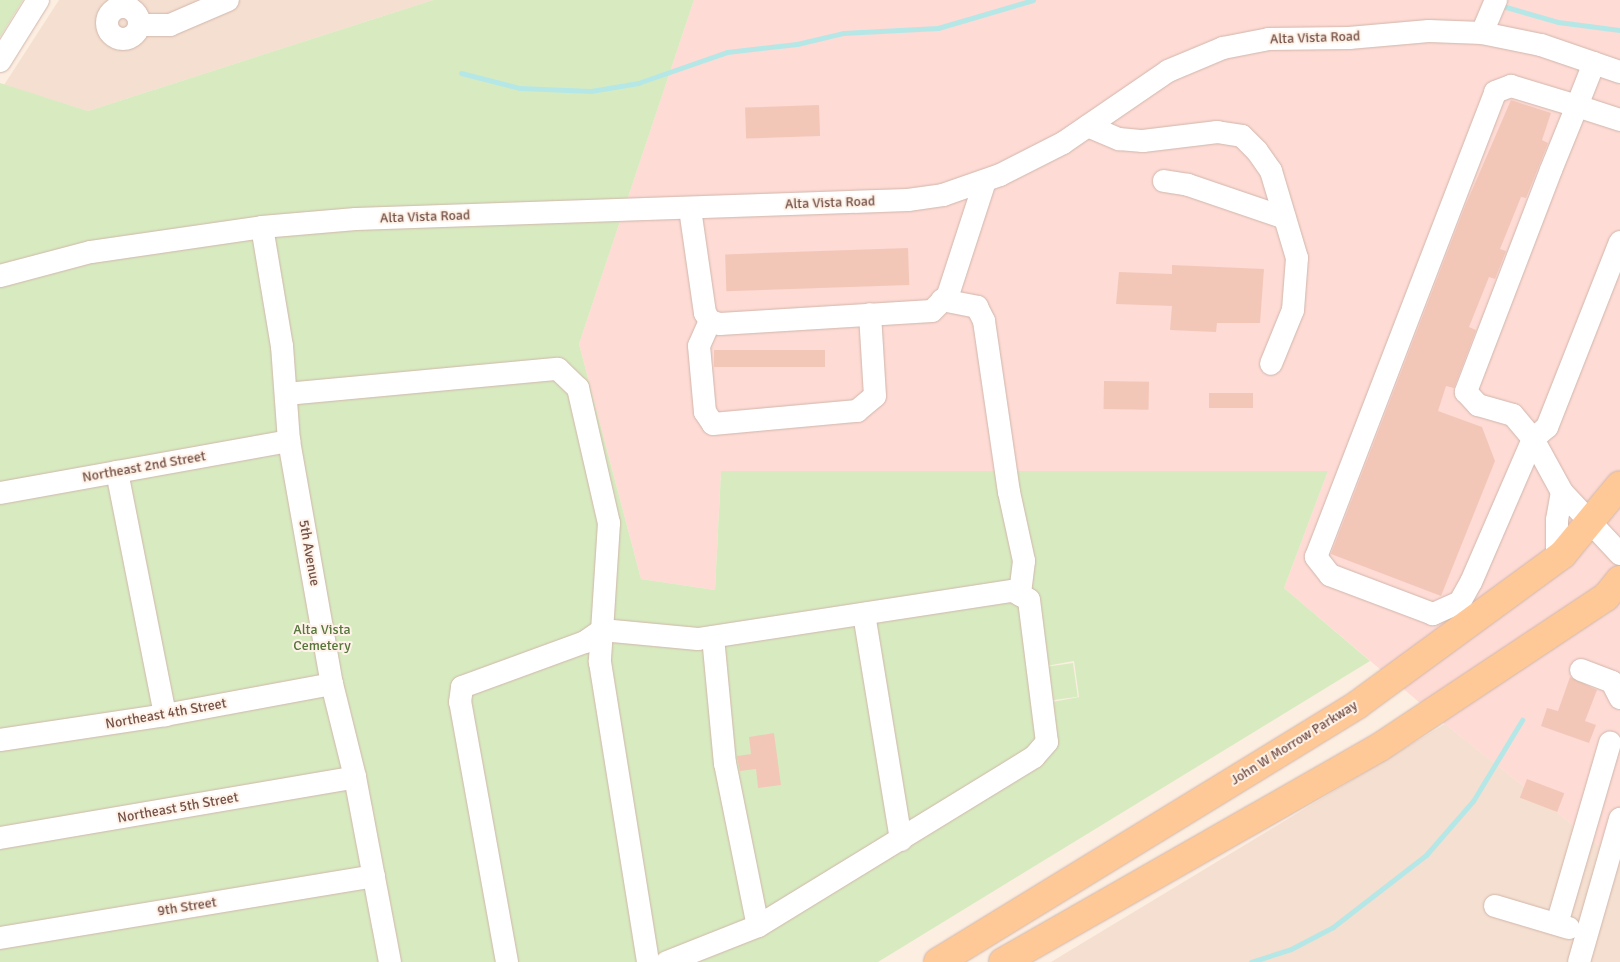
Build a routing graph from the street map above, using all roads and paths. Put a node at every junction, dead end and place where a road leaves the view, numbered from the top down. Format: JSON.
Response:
{"nodes":[{"id":1,"x":38,"y":0,"type":"edge"},
{"id":2,"x":228,"y":0,"type":"edge"},
{"id":3,"x":1496,"y":0,"type":"edge"},
{"id":4,"x":139,"y":25,"type":"dead end"},
{"id":5,"x":1482,"y":33,"type":"junction"},
{"id":6,"x":0,"y":61,"type":"edge"},
{"id":7,"x":1594,"y":63,"type":"junction"},
{"id":8,"x":1620,"y":72,"type":"edge"},
{"id":9,"x":1577,"y":106,"type":"junction"},
{"id":10,"x":1620,"y":120,"type":"edge"},
{"id":11,"x":1088,"y":126,"type":"junction"},
{"id":12,"x":985,"y":181,"type":"junction"},
{"id":13,"x":1164,"y":181,"type":"dead end"},
{"id":14,"x":690,"y":209,"type":"junction"},
{"id":15,"x":1285,"y":218,"type":"junction"},
{"id":16,"x":262,"y":227,"type":"junction"},
{"id":17,"x":1620,"y":242,"type":"edge"},
{"id":18,"x":0,"y":276,"type":"edge"},
{"id":19,"x":942,"y":300,"type":"junction"},
{"id":20,"x":870,"y":314,"type":"junction"},
{"id":21,"x":710,"y":321,"type":"junction"},
{"id":22,"x":1271,"y":364,"type":"dead end"},
{"id":23,"x":286,"y":394,"type":"junction"},
{"id":24,"x":1532,"y":439,"type":"junction"},
{"id":25,"x":289,"y":441,"type":"junction"},
{"id":26,"x":117,"y":472,"type":"junction"},
{"id":27,"x":1620,"y":486,"type":"edge"},
{"id":28,"x":1562,"y":492,"type":"junction"},
{"id":29,"x":0,"y":493,"type":"edge"},
{"id":30,"x":1589,"y":523,"type":"junction"},
{"id":31,"x":1620,"y":554,"type":"edge"},
{"id":32,"x":1557,"y":559,"type":"junction"},
{"id":33,"x":1620,"y":580,"type":"edge"},
{"id":34,"x":1020,"y":595,"type":"junction"},
{"id":35,"x":864,"y":614,"type":"junction"},
{"id":36,"x":602,"y":630,"type":"junction"},
{"id":37,"x":713,"y":637,"type":"junction"},
{"id":38,"x":1581,"y":670,"type":"dead end"},
{"id":39,"x":332,"y":684,"type":"junction"},
{"id":40,"x":1620,"y":698,"type":"edge"},
{"id":41,"x":165,"y":715,"type":"junction"},
{"id":42,"x":0,"y":740,"type":"edge"},
{"id":43,"x":1610,"y":743,"type":"dead end"},
{"id":44,"x":355,"y":777,"type":"junction"},
{"id":45,"x":1620,"y":819,"type":"edge"},
{"id":46,"x":0,"y":838,"type":"edge"},
{"id":47,"x":901,"y":840,"type":"junction"},
{"id":48,"x":374,"y":876,"type":"junction"},
{"id":49,"x":1494,"y":906,"type":"dead end"},
{"id":50,"x":1556,"y":924,"type":"junction"},
{"id":51,"x":758,"y":926,"type":"junction"},
{"id":52,"x":1587,"y":932,"type":"junction"},
{"id":53,"x":0,"y":938,"type":"edge"},
{"id":54,"x":390,"y":962,"type":"edge"},
{"id":55,"x":507,"y":962,"type":"edge"},
{"id":56,"x":648,"y":962,"type":"edge"},
{"id":57,"x":667,"y":962,"type":"edge"},
{"id":58,"x":938,"y":962,"type":"edge"},
{"id":59,"x":1003,"y":962,"type":"edge"},
{"id":60,"x":1579,"y":962,"type":"edge"}],
"edges":[{"from":1,"to":6,"type":"street"},
{"from":2,"to":4,"type":"street"},
{"from":3,"to":5,"type":"street"},
{"from":5,"to":7,"type":"street","name":"Alta Vista Road"},
{"from":5,"to":11,"type":"street","name":"Alta Vista Road"},
{"from":7,"to":8,"type":"street","name":"Alta Vista Road"},
{"from":7,"to":9,"type":"street"},
{"from":9,"to":10,"type":"street"},
{"from":9,"to":24,"type":"street"},
{"from":9,"to":24,"type":"street"},
{"from":11,"to":12,"type":"street","name":"Alta Vista Road"},
{"from":11,"to":15,"type":"street"},
{"from":12,"to":14,"type":"street","name":"Alta Vista Road"},
{"from":12,"to":19,"type":"street"},
{"from":13,"to":15,"type":"street"},
{"from":14,"to":16,"type":"street","name":"Alta Vista Road"},
{"from":14,"to":21,"type":"street"},
{"from":15,"to":22,"type":"street"},
{"from":16,"to":18,"type":"street","name":"Alta Vista Road"},
{"from":16,"to":23,"type":"street","name":"5th Avenue"},
{"from":17,"to":24,"type":"street"},
{"from":19,"to":20,"type":"street"},
{"from":19,"to":34,"type":"street"},
{"from":20,"to":21,"type":"street"},
{"from":20,"to":21,"type":"street"},
{"from":23,"to":25,"type":"street","name":"5th Avenue"},
{"from":23,"to":36,"type":"street"},
{"from":24,"to":28,"type":"street"},
{"from":25,"to":26,"type":"street","name":"Northeast 2nd Street"},
{"from":25,"to":39,"type":"street","name":"5th Avenue"},
{"from":26,"to":29,"type":"street","name":"Northeast 2nd Street"},
{"from":26,"to":41,"type":"street"},
{"from":27,"to":30,"type":"main road","name":"John W Morrow Parkway"},
{"from":28,"to":30,"type":"street"},
{"from":28,"to":32,"type":"street"},
{"from":30,"to":31,"type":"street"},
{"from":30,"to":32,"type":"main road","name":"John W Morrow Parkway"},
{"from":32,"to":58,"type":"main road","name":"John W Morrow Parkway"},
{"from":33,"to":59,"type":"main road"},
{"from":34,"to":35,"type":"street"},
{"from":34,"to":47,"type":"street"},
{"from":35,"to":37,"type":"street"},
{"from":35,"to":47,"type":"street"},
{"from":36,"to":37,"type":"street"},
{"from":36,"to":55,"type":"street"},
{"from":36,"to":56,"type":"street"},
{"from":37,"to":51,"type":"street"},
{"from":38,"to":40,"type":"street"},
{"from":39,"to":41,"type":"street","name":"Northeast 4th Street"},
{"from":39,"to":44,"type":"street","name":"5th Avenue"},
{"from":41,"to":42,"type":"street","name":"Northeast 4th Street"},
{"from":43,"to":50,"type":"street"},
{"from":44,"to":46,"type":"street","name":"Northeast 5th Street"},
{"from":44,"to":48,"type":"street","name":"5th Avenue"},
{"from":45,"to":52,"type":"street"},
{"from":47,"to":51,"type":"street"},
{"from":48,"to":53,"type":"street","name":"9th Street"},
{"from":48,"to":54,"type":"street","name":"5th Avenue"},
{"from":49,"to":50,"type":"street"},
{"from":50,"to":52,"type":"street"},
{"from":51,"to":57,"type":"street"},
{"from":52,"to":60,"type":"street"}]}
